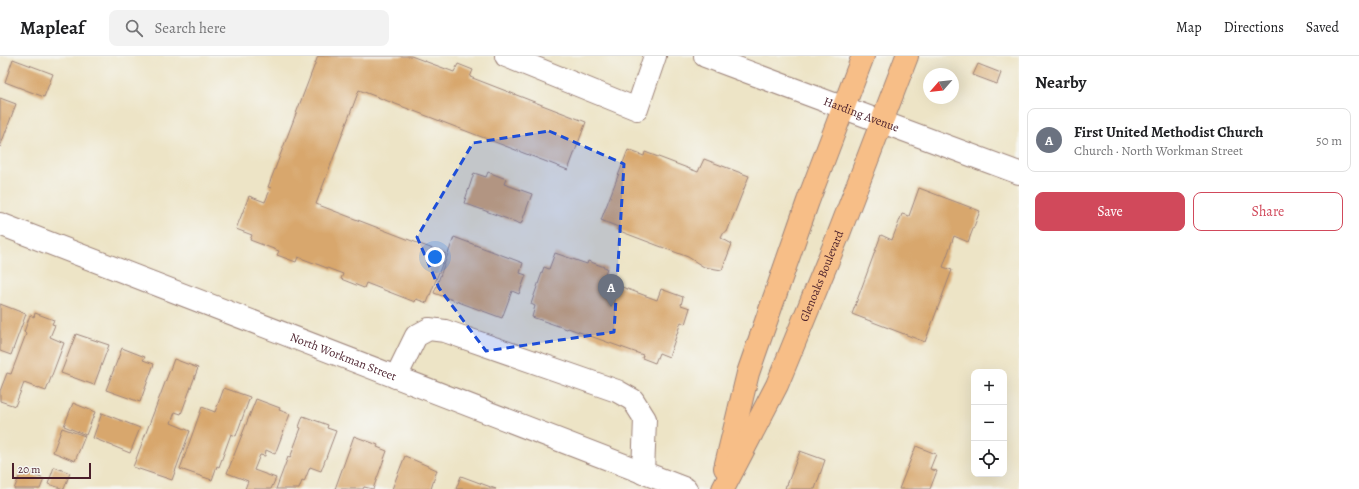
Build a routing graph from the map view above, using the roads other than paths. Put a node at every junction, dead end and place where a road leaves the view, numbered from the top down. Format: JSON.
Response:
{"nodes":[{"id":1,"x":506,"y":56,"type":"edge"},
{"id":2,"x":655,"y":56,"type":"edge"},
{"id":3,"x":705,"y":56,"type":"edge"},
{"id":4,"x":863,"y":56,"type":"edge"},
{"id":5,"x":907,"y":56,"type":"edge"},
{"id":6,"x":843,"y":107,"type":"junction"},
{"id":7,"x":882,"y":122,"type":"junction"},
{"id":8,"x":1019,"y":173,"type":"edge"},
{"id":9,"x":0,"y":224,"type":"edge"},
{"id":10,"x":396,"y":377,"type":"junction"},
{"id":11,"x":643,"y":472,"type":"junction"},
{"id":12,"x":686,"y":489,"type":"edge"},
{"id":13,"x":719,"y":489,"type":"edge"},
{"id":14,"x":723,"y":489,"type":"edge"}],
"edges":[{"from":1,"to":2,"type":"street"},
{"from":3,"to":6,"type":"street","name":"Harding Avenue"},
{"from":4,"to":6,"type":"main road"},
{"from":5,"to":7,"type":"main road","name":"Glenoaks Boulevard"},
{"from":6,"to":7,"type":"street","name":"Harding Avenue"},
{"from":6,"to":13,"type":"main road"},
{"from":7,"to":8,"type":"street","name":"Harding Avenue"},
{"from":7,"to":14,"type":"main road","name":"Glenoaks Boulevard"},
{"from":9,"to":10,"type":"street","name":"North Workman Street"},
{"from":10,"to":11,"type":"street","name":"North Workman Street"},
{"from":10,"to":11,"type":"street"},
{"from":11,"to":12,"type":"street","name":"North Workman Street"}]}
